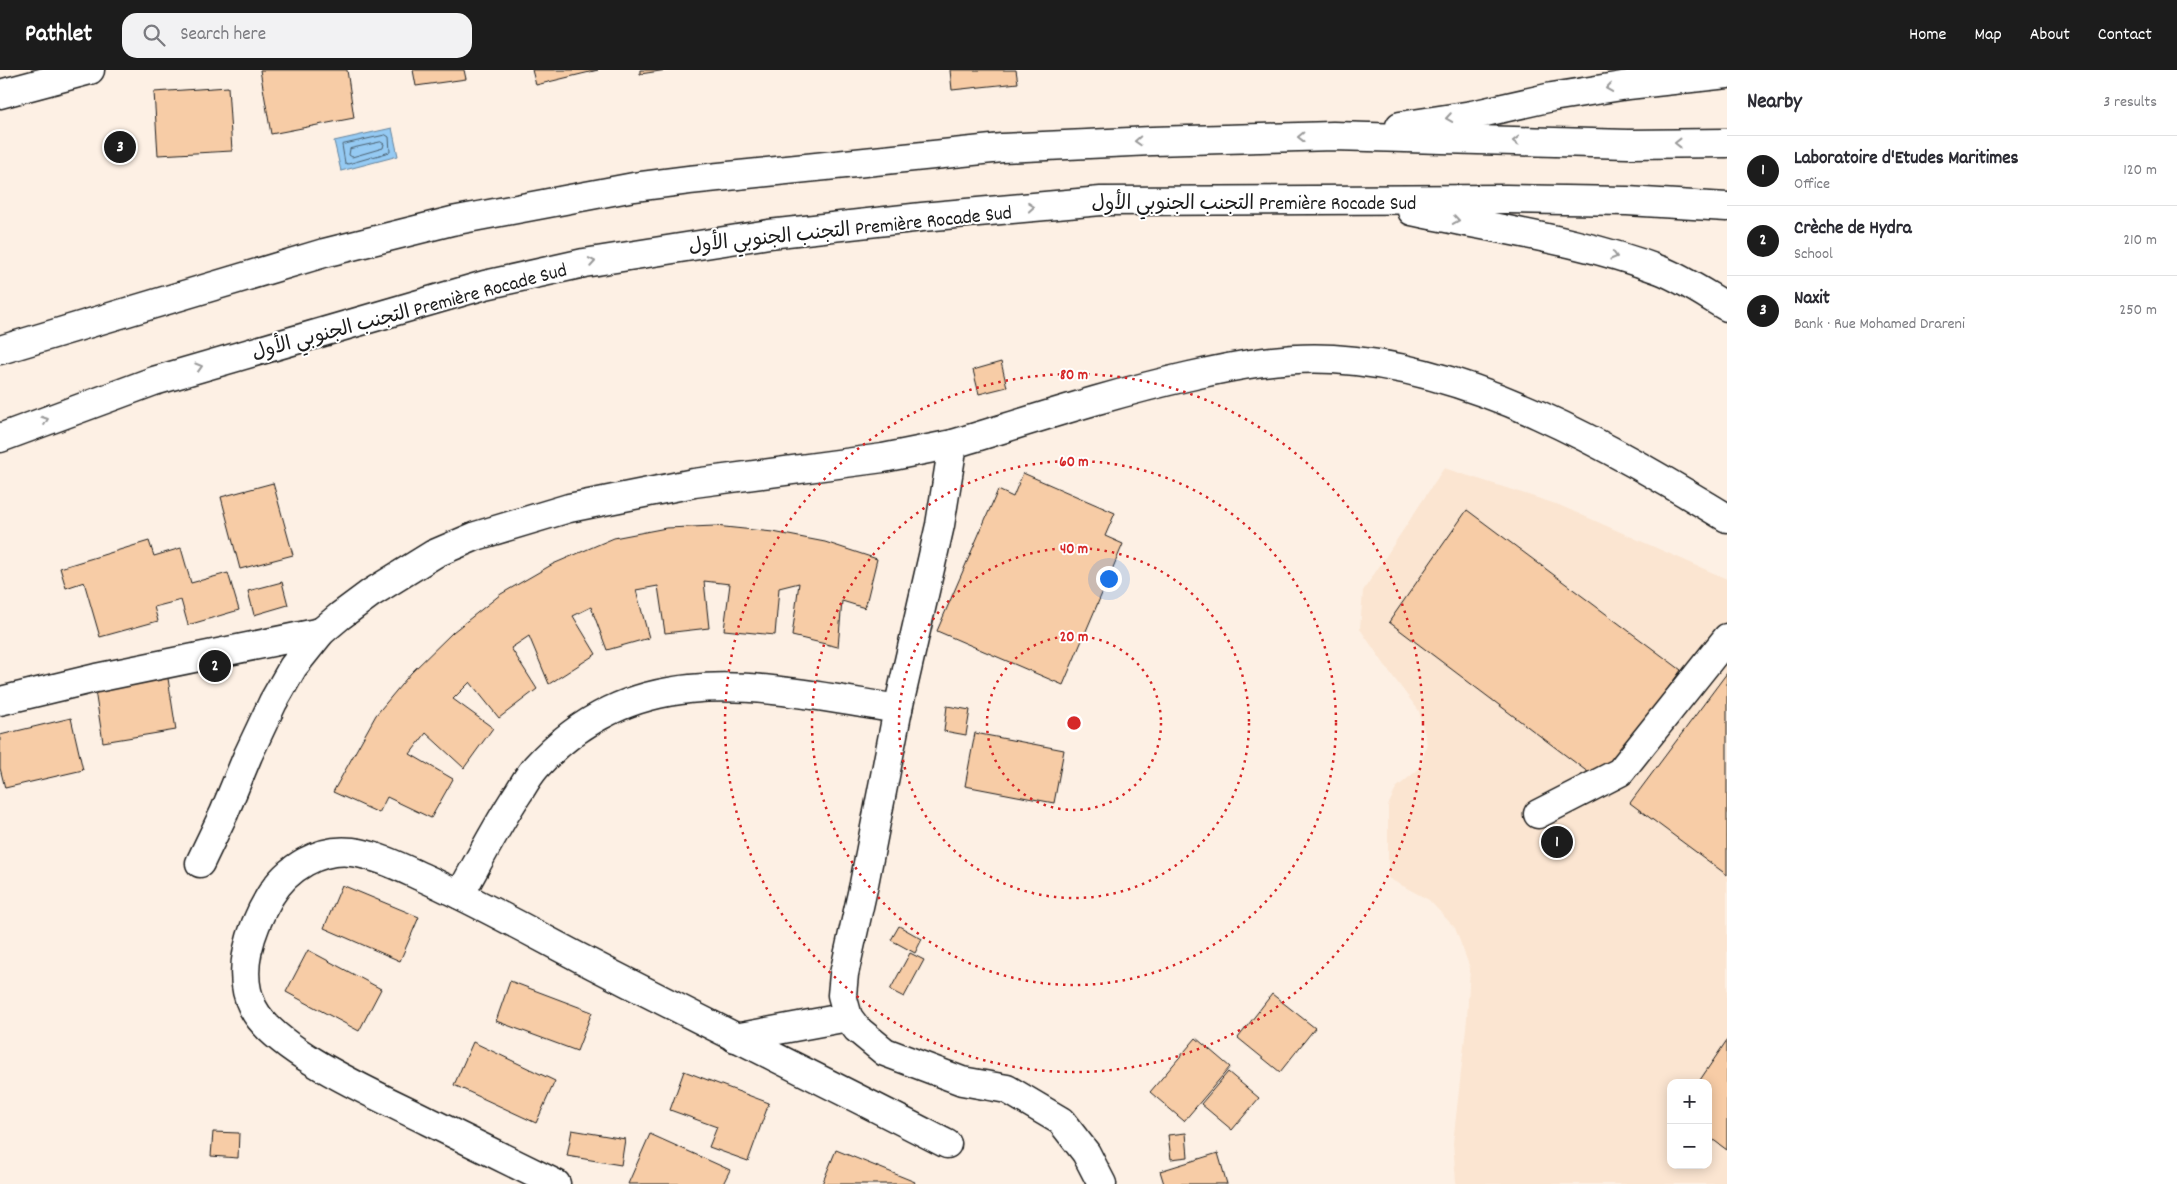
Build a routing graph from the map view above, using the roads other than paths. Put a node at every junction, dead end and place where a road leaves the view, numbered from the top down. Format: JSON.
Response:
{"nodes":[{"id":1,"x":90,"y":70,"type":"edge"},
{"id":2,"x":1727,"y":74,"type":"edge"},
{"id":3,"x":0,"y":94,"type":"edge"},
{"id":4,"x":1333,"y":136,"type":"junction"},
{"id":5,"x":1727,"y":143,"type":"edge"},
{"id":6,"x":1356,"y":199,"type":"junction"},
{"id":7,"x":1727,"y":207,"type":"edge"},
{"id":8,"x":1727,"y":307,"type":"edge"},
{"id":9,"x":0,"y":350,"type":"edge"},
{"id":10,"x":0,"y":438,"type":"edge"},
{"id":11,"x":953,"y":444,"type":"junction"},
{"id":12,"x":1727,"y":518,"type":"edge"},
{"id":13,"x":321,"y":632,"type":"junction"},
{"id":14,"x":1727,"y":638,"type":"edge"},
{"id":15,"x":0,"y":701,"type":"edge"},
{"id":16,"x":898,"y":709,"type":"junction"},
{"id":17,"x":1538,"y":814,"type":"dead end"},
{"id":18,"x":200,"y":863,"type":"dead end"},
{"id":19,"x":460,"y":895,"type":"junction"},
{"id":20,"x":848,"y":1017,"type":"junction"},
{"id":21,"x":735,"y":1038,"type":"junction"},
{"id":22,"x":947,"y":1144,"type":"dead end"},
{"id":23,"x":556,"y":1184,"type":"edge"},
{"id":24,"x":1102,"y":1184,"type":"edge"}],
"edges":[{"from":1,"to":3,"type":"main road"},
{"from":2,"to":4,"type":"main road","one_way":true},
{"from":5,"to":4,"type":"main road","one_way":true},
{"from":4,"to":9,"type":"main road","one_way":true},
{"from":6,"to":7,"type":"main road","name":"التجنب الجنوبي الأول Première Rocade Sud"},
{"from":6,"to":8,"type":"main road","one_way":true},
{"from":10,"to":6,"type":"main road","name":"التجنب الجنوبي الأول Première Rocade Sud","one_way":true},
{"from":11,"to":12,"type":"main road"},
{"from":11,"to":13,"type":"main road"},
{"from":11,"to":16,"type":"main road"},
{"from":13,"to":15,"type":"main road"},
{"from":13,"to":18,"type":"main road"},
{"from":14,"to":17,"type":"main road"},
{"from":16,"to":19,"type":"main road"},
{"from":16,"to":20,"type":"main road"},
{"from":19,"to":21,"type":"main road"},
{"from":19,"to":23,"type":"main road"},
{"from":20,"to":21,"type":"main road"},
{"from":20,"to":24,"type":"main road"},
{"from":21,"to":22,"type":"main road"}]}
